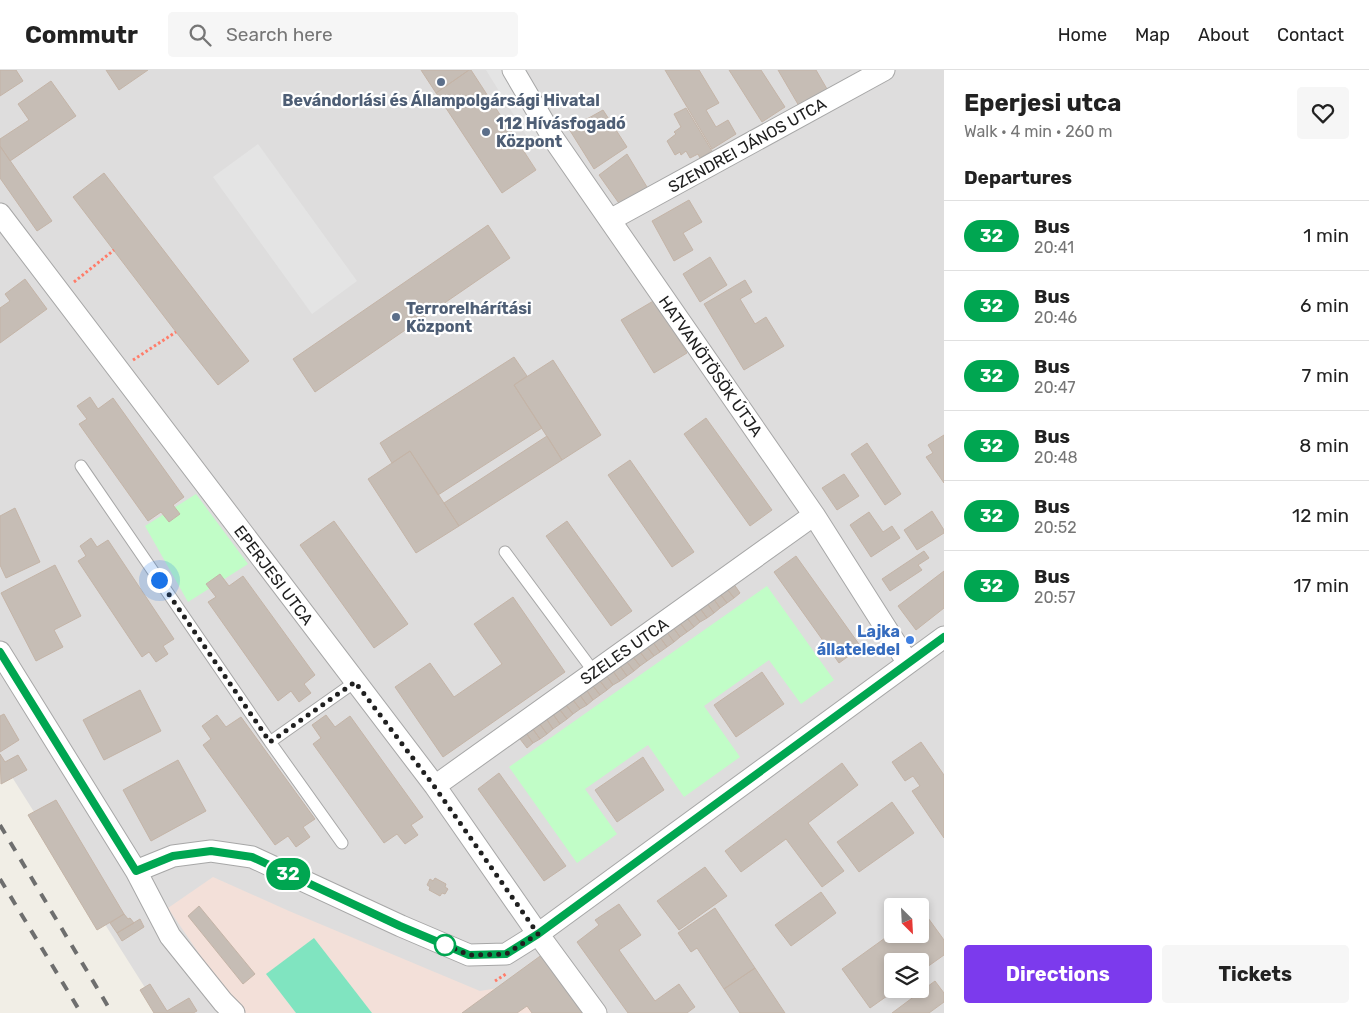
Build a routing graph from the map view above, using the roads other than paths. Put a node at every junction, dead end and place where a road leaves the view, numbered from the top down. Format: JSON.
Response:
{"nodes":[{"id":1,"x":513,"y":70,"type":"edge"},
{"id":2,"x":884,"y":70,"type":"edge"},
{"id":3,"x":0,"y":214,"type":"edge"},
{"id":4,"x":610,"y":220,"type":"junction"},
{"id":5,"x":81,"y":466,"type":"dead end"},
{"id":6,"x":814,"y":515,"type":"junction"},
{"id":7,"x":505,"y":552,"type":"dead end"},
{"id":8,"x":944,"y":637,"type":"edge"},
{"id":9,"x":0,"y":652,"type":"edge"},
{"id":10,"x":908,"y":663,"type":"junction"},
{"id":11,"x":594,"y":672,"type":"junction"},
{"id":12,"x":355,"y":682,"type":"junction"},
{"id":13,"x":270,"y":742,"type":"junction"},
{"id":14,"x":434,"y":786,"type":"junction"},
{"id":15,"x":342,"y":843,"type":"dead end"},
{"id":16,"x":136,"y":871,"type":"junction"},
{"id":17,"x":538,"y":934,"type":"junction"},
{"id":18,"x":234,"y":1013,"type":"edge"},
{"id":19,"x":596,"y":1013,"type":"edge"}],
"edges":[{"from":1,"to":4,"type":"street","name":"HATVANÖTÖSÖK ÚTJA"},
{"from":2,"to":4,"type":"street","name":"SZENDREI JÁNOS UTCA"},
{"from":3,"to":12,"type":"street","name":"EPERJESI UTCA"},
{"from":4,"to":6,"type":"street","name":"HATVANÖTÖSÖK ÚTJA"},
{"from":5,"to":13,"type":"lane"},
{"from":6,"to":10,"type":"street","name":"HATVANÖTÖSÖK ÚTJA"},
{"from":6,"to":11,"type":"street","name":"SZELES UTCA"},
{"from":7,"to":11,"type":"lane"},
{"from":8,"to":10,"type":"street"},
{"from":9,"to":16,"type":"street"},
{"from":10,"to":17,"type":"street"},
{"from":11,"to":14,"type":"street","name":"SZELES UTCA"},
{"from":12,"to":13,"type":"lane"},
{"from":12,"to":14,"type":"street","name":"EPERJESI UTCA"},
{"from":13,"to":15,"type":"lane"},
{"from":14,"to":17,"type":"street","name":"EPERJESI UTCA"},
{"from":16,"to":17,"type":"street"},
{"from":16,"to":18,"type":"street"},
{"from":17,"to":19,"type":"street","name":"EPERJESI UTCA"}]}
